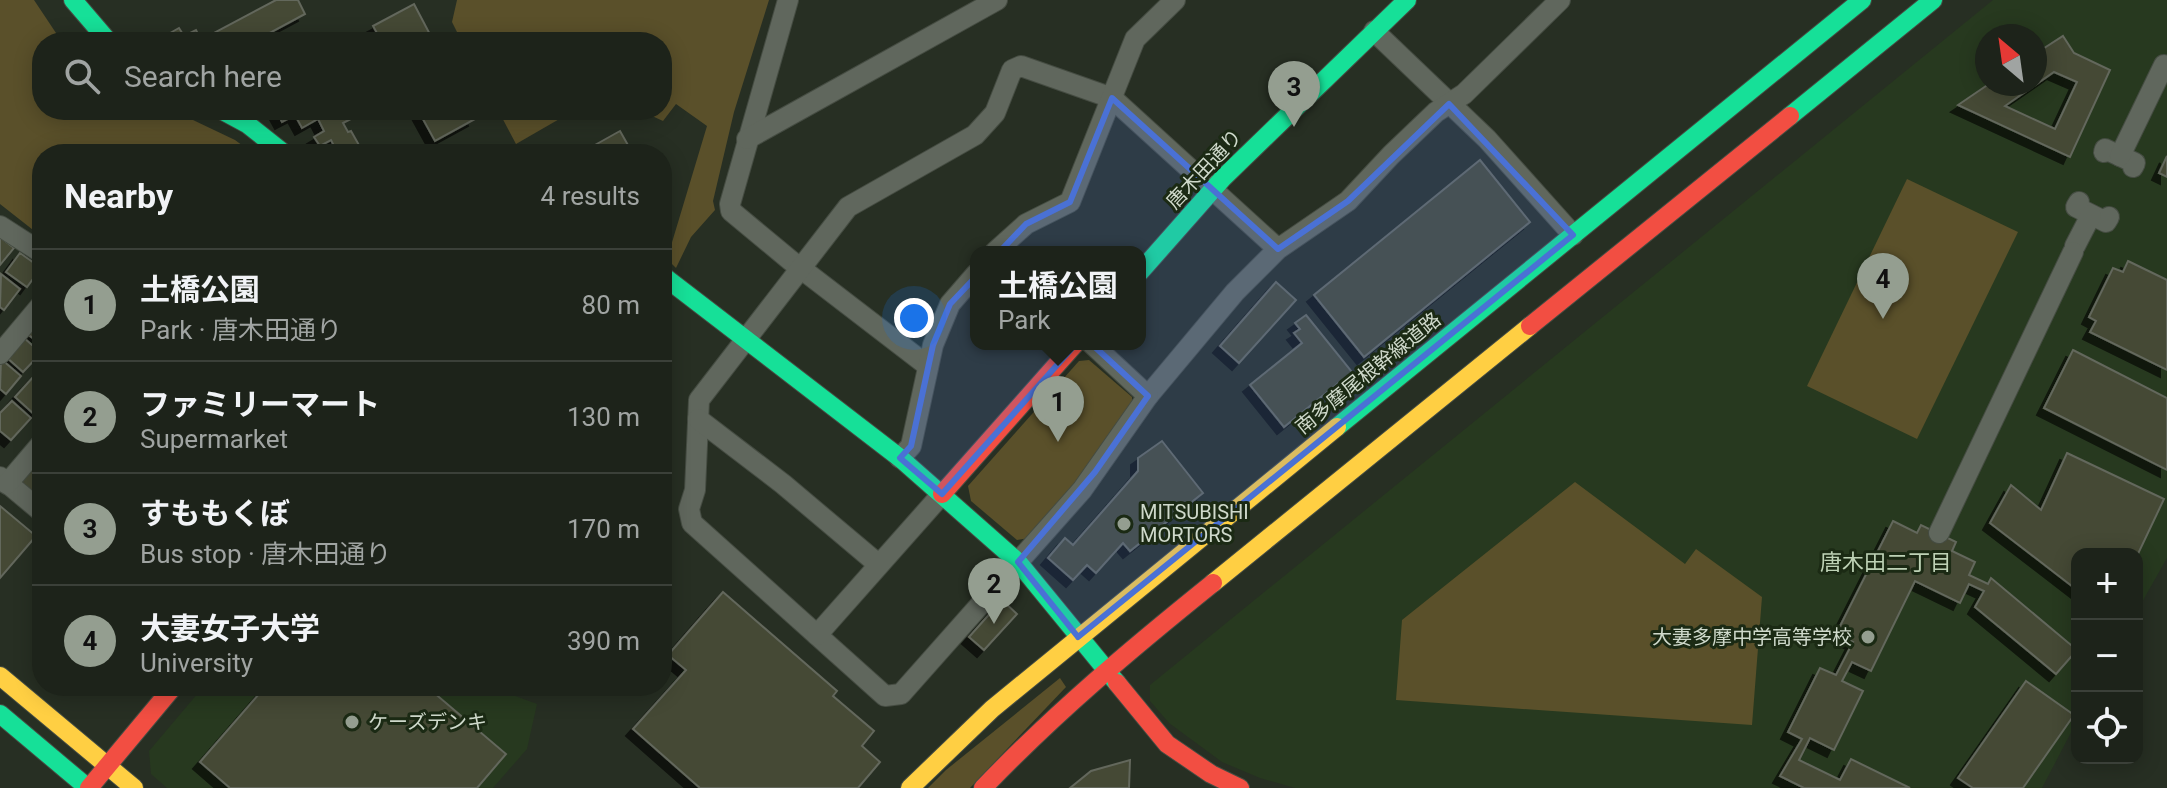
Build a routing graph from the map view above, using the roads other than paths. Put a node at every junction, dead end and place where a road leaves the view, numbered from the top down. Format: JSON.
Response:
{"nodes":[{"id":1,"x":73,"y":0,"type":"edge"},
{"id":2,"x":788,"y":0,"type":"edge"},
{"id":3,"x":997,"y":0,"type":"edge"},
{"id":4,"x":1175,"y":0,"type":"edge"},
{"id":5,"x":1407,"y":0,"type":"edge"},
{"id":6,"x":1560,"y":0,"type":"edge"},
{"id":7,"x":1862,"y":0,"type":"edge"},
{"id":8,"x":1933,"y":0,"type":"edge"},
{"id":9,"x":1374,"y":31,"type":"junction"},
{"id":10,"x":100,"y":32,"type":"edge"},
{"id":11,"x":2164,"y":65,"type":"dead end"},
{"id":12,"x":1112,"y":98,"type":"junction"},
{"id":13,"x":1449,"y":104,"type":"junction"},
{"id":14,"x":240,"y":120,"type":"edge"},
{"id":15,"x":747,"y":139,"type":"junction"},
{"id":16,"x":272,"y":144,"type":"edge"},
{"id":17,"x":2119,"y":158,"type":"dead end"},
{"id":18,"x":1212,"y":190,"type":"junction"},
{"id":19,"x":2093,"y":211,"type":"dead end"},
{"id":20,"x":0,"y":226,"type":"edge"},
{"id":21,"x":1573,"y":235,"type":"junction"},
{"id":22,"x":1002,"y":246,"type":"edge"},
{"id":23,"x":32,"y":247,"type":"edge"},
{"id":24,"x":1278,"y":249,"type":"junction"},
{"id":25,"x":1146,"y":265,"type":"edge"},
{"id":26,"x":801,"y":268,"type":"junction"},
{"id":27,"x":970,"y":281,"type":"edge"},
{"id":28,"x":672,"y":283,"type":"edge"},
{"id":29,"x":32,"y":316,"type":"edge"},
{"id":30,"x":746,"y":339,"type":"junction"},
{"id":31,"x":1070,"y":350,"type":"edge"},
{"id":32,"x":1098,"y":350,"type":"edge"},
{"id":33,"x":0,"y":354,"type":"edge"},
{"id":34,"x":928,"y":366,"type":"junction"},
{"id":35,"x":1148,"y":396,"type":"junction"},
{"id":36,"x":698,"y":419,"type":"junction"},
{"id":37,"x":32,"y":453,"type":"edge"},
{"id":38,"x":900,"y":458,"type":"junction"},
{"id":39,"x":4,"y":481,"type":"edge"},
{"id":40,"x":942,"y":494,"type":"junction"},
{"id":41,"x":32,"y":504,"type":"edge"},
{"id":42,"x":1939,"y":533,"type":"dead end"},
{"id":43,"x":1018,"y":562,"type":"junction"},
{"id":44,"x":878,"y":564,"type":"junction"},
{"id":45,"x":817,"y":635,"type":"junction"},
{"id":46,"x":1078,"y":637,"type":"junction"},
{"id":47,"x":1105,"y":670,"type":"junction"},
{"id":48,"x":0,"y":676,"type":"edge"},
{"id":49,"x":166,"y":696,"type":"edge"},
{"id":50,"x":0,"y":714,"type":"edge"},
{"id":51,"x":107,"y":766,"type":"junction"},
{"id":52,"x":88,"y":788,"type":"edge"},
{"id":53,"x":134,"y":788,"type":"edge"},
{"id":54,"x":910,"y":788,"type":"edge"},
{"id":55,"x":983,"y":788,"type":"edge"},
{"id":56,"x":1240,"y":788,"type":"edge"}],
"edges":[{"from":1,"to":10,"type":"main road"},
{"from":2,"to":15,"type":"street"},
{"from":3,"to":15,"type":"street"},
{"from":4,"to":12,"type":"street"},
{"from":5,"to":9,"type":"main road","name":"唐木田通り"},
{"from":6,"to":13,"type":"street"},
{"from":7,"to":21,"type":"main road","name":"南多摩尾根幹線道路"},
{"from":8,"to":47,"type":"main road"},
{"from":9,"to":13,"type":"street"},
{"from":9,"to":18,"type":"main road","name":"唐木田通り"},
{"from":11,"to":17,"type":"street"},
{"from":12,"to":18,"type":"street"},
{"from":12,"to":22,"type":"street"},
{"from":12,"to":26,"type":"street"},
{"from":13,"to":21,"type":"street"},
{"from":13,"to":24,"type":"street"},
{"from":14,"to":16,"type":"main road"},
{"from":15,"to":26,"type":"street"},
{"from":18,"to":24,"type":"street"},
{"from":18,"to":25,"type":"main road","name":"唐木田通り"},
{"from":19,"to":42,"type":"street"},
{"from":20,"to":23,"type":"street"},
{"from":21,"to":46,"type":"main road","name":"南多摩尾根幹線道路"},
{"from":24,"to":35,"type":"street"},
{"from":26,"to":30,"type":"street"},
{"from":26,"to":34,"type":"street"},
{"from":27,"to":34,"type":"street"},
{"from":28,"to":30,"type":"main road"},
{"from":29,"to":33,"type":"street"},
{"from":30,"to":36,"type":"street"},
{"from":30,"to":38,"type":"main road"},
{"from":31,"to":40,"type":"main road"},
{"from":32,"to":35,"type":"street"},
{"from":34,"to":38,"type":"street"},
{"from":35,"to":43,"type":"street"},
{"from":36,"to":44,"type":"street"},
{"from":36,"to":45,"type":"street"},
{"from":37,"to":39,"type":"street"},
{"from":38,"to":40,"type":"main road"},
{"from":39,"to":41,"type":"street"},
{"from":40,"to":43,"type":"main road"},
{"from":40,"to":44,"type":"street"},
{"from":43,"to":45,"type":"street"},
{"from":43,"to":46,"type":"main road"},
{"from":44,"to":45,"type":"street"},
{"from":46,"to":47,"type":"main road"},
{"from":46,"to":54,"type":"main road","name":"南多摩尾根幹線道路"},
{"from":47,"to":55,"type":"main road"},
{"from":47,"to":56,"type":"main road"},
{"from":48,"to":51,"type":"main road"},
{"from":49,"to":51,"type":"main road"},
{"from":50,"to":52,"type":"main road"},
{"from":51,"to":52,"type":"main road"},
{"from":51,"to":53,"type":"main road"}]}
